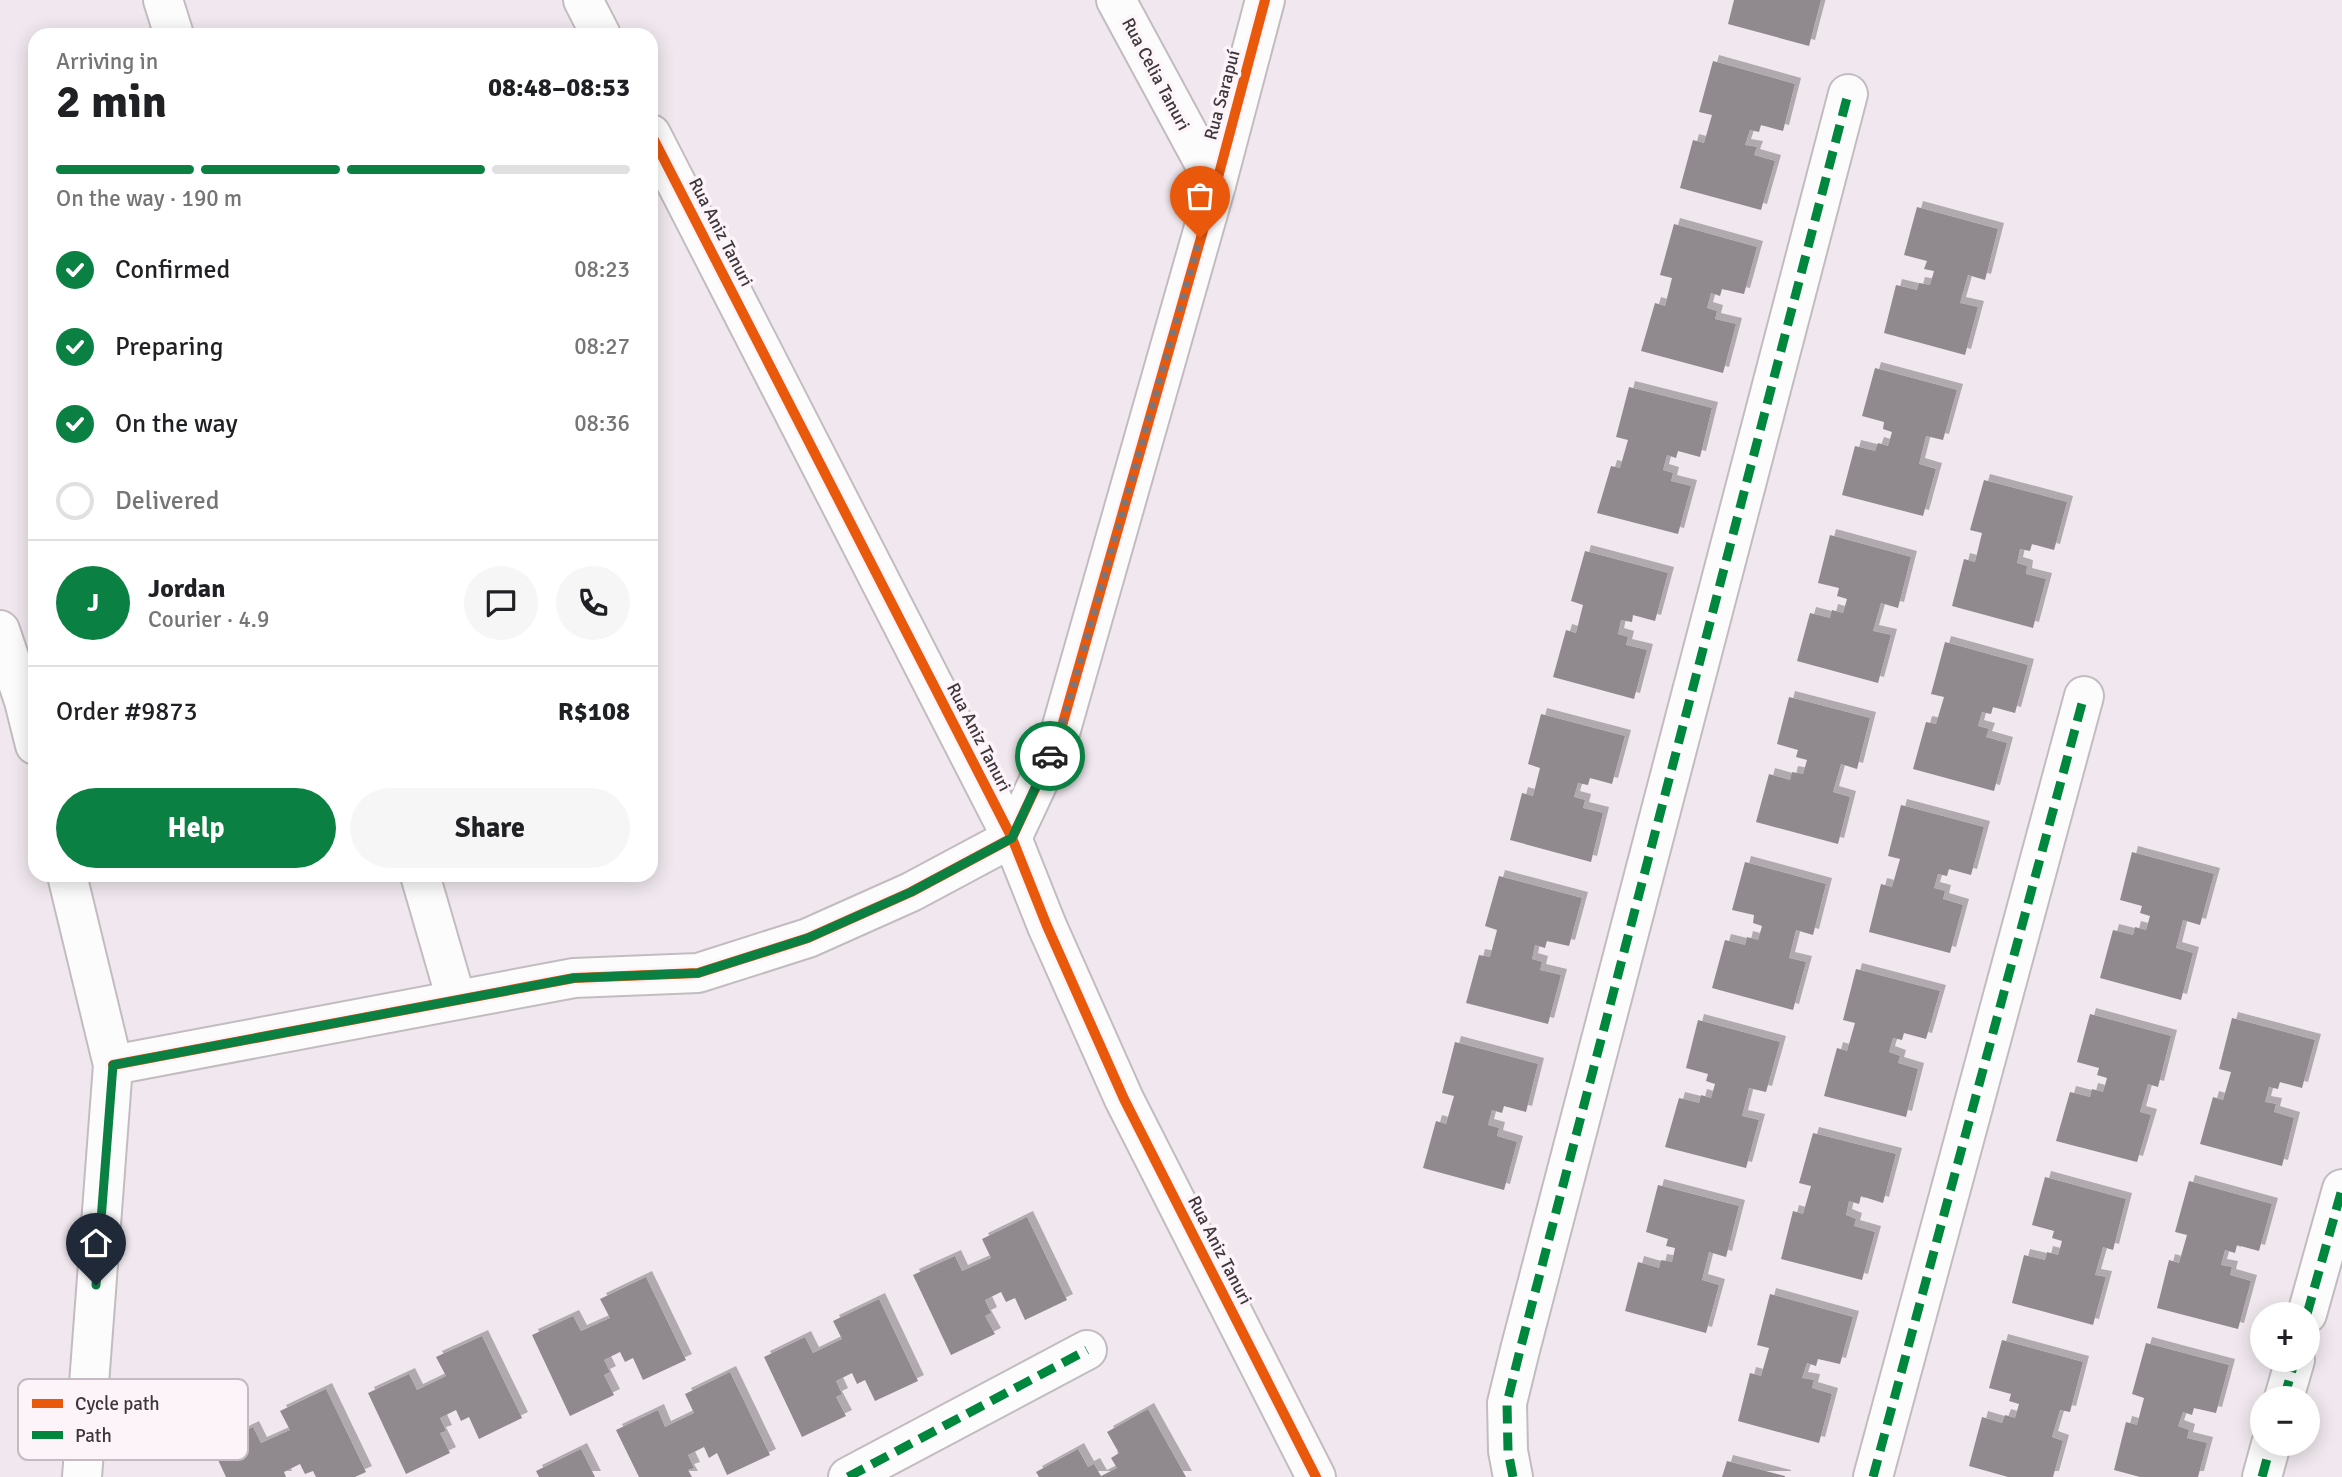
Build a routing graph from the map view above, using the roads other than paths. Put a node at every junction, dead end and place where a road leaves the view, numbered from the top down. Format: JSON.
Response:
{"nodes":[{"id":1,"x":163,"y":0,"type":"edge"},
{"id":2,"x":583,"y":0,"type":"edge"},
{"id":3,"x":1116,"y":0,"type":"edge"},
{"id":4,"x":1265,"y":0,"type":"edge"},
{"id":5,"x":172,"y":28,"type":"edge"},
{"id":6,"x":597,"y":28,"type":"edge"},
{"id":7,"x":1848,"y":94,"type":"dead end"},
{"id":8,"x":658,"y":148,"type":"edge"},
{"id":9,"x":1216,"y":185,"type":"junction"},
{"id":10,"x":0,"y":629,"type":"edge"},
{"id":11,"x":2084,"y":696,"type":"dead end"},
{"id":12,"x":28,"y":717,"type":"edge"},
{"id":13,"x":1012,"y":838,"type":"junction"},
{"id":14,"x":69,"y":882,"type":"edge"},
{"id":15,"x":422,"y":882,"type":"edge"},
{"id":16,"x":456,"y":999,"type":"junction"},
{"id":17,"x":113,"y":1065,"type":"junction"},
{"id":18,"x":2342,"y":1189,"type":"edge"},
{"id":19,"x":2310,"y":1302,"type":"edge"},
{"id":20,"x":1087,"y":1350,"type":"dead end"},
{"id":21,"x":89,"y":1379,"type":"edge"},
{"id":22,"x":2268,"y":1456,"type":"edge"},
{"id":23,"x":848,"y":1477,"type":"edge"},
{"id":24,"x":1316,"y":1477,"type":"edge"},
{"id":25,"x":1513,"y":1477,"type":"edge"},
{"id":26,"x":1873,"y":1477,"type":"edge"},
{"id":27,"x":2262,"y":1477,"type":"edge"}],
"edges":[{"from":1,"to":5,"type":"street"},
{"from":2,"to":6,"type":"street"},
{"from":3,"to":9,"type":"street","name":"Rua Celia Tanuri"},
{"from":4,"to":9,"type":"street","name":"Rua Sarapuí"},
{"from":7,"to":25,"type":"street"},
{"from":8,"to":13,"type":"street","name":"Rua Aniz Tanuri"},
{"from":9,"to":13,"type":"street","name":"Rua Sarapuí"},
{"from":10,"to":12,"type":"street"},
{"from":11,"to":26,"type":"street"},
{"from":13,"to":16,"type":"street"},
{"from":13,"to":24,"type":"street","name":"Rua Aniz Tanuri"},
{"from":14,"to":17,"type":"street"},
{"from":15,"to":16,"type":"street"},
{"from":16,"to":17,"type":"street"},
{"from":17,"to":21,"type":"street"},
{"from":18,"to":19,"type":"street"},
{"from":20,"to":23,"type":"street"},
{"from":22,"to":27,"type":"street"}]}
